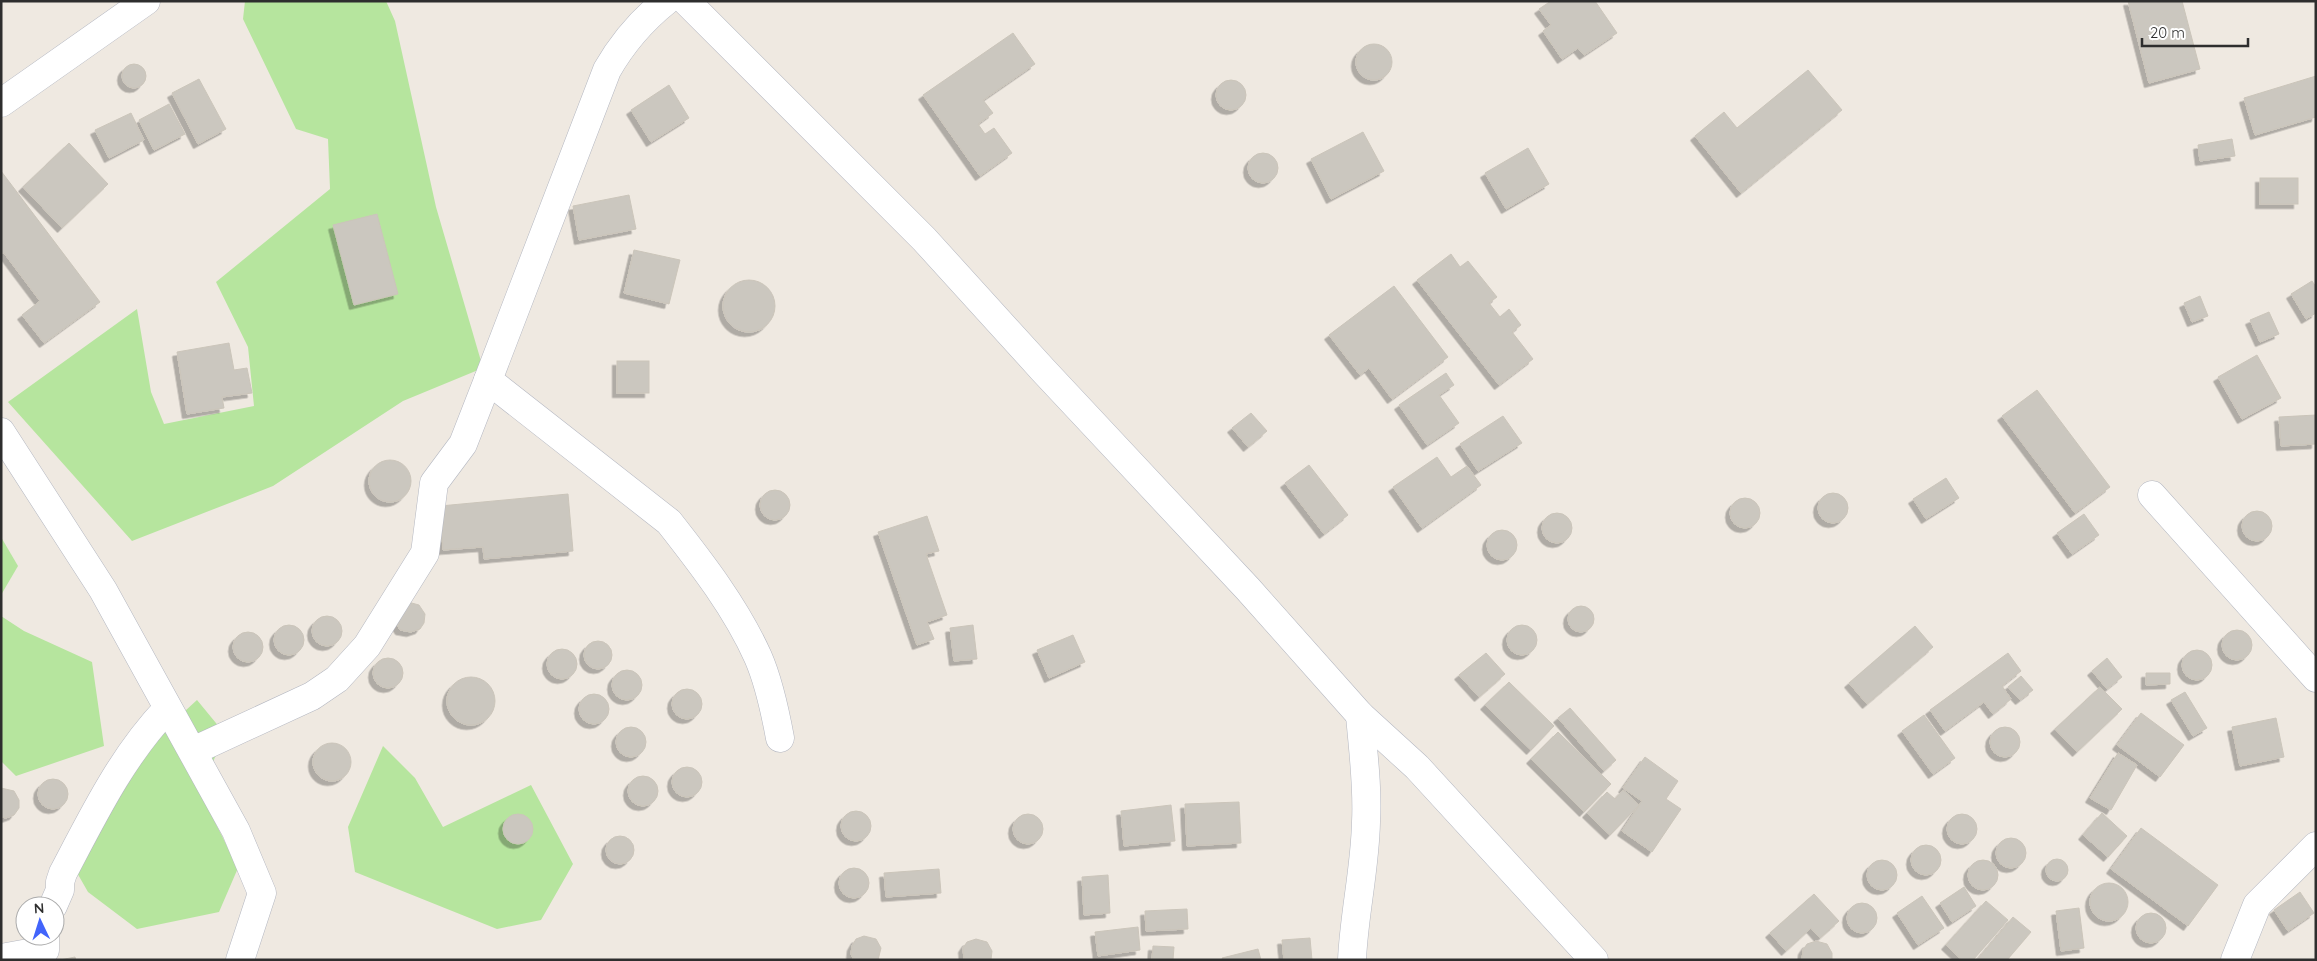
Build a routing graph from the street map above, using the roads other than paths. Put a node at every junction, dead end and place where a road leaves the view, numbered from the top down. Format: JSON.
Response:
{"nodes":[{"id":1,"x":146,"y":1,"type":"edge"},
{"id":2,"x":666,"y":1,"type":"edge"},
{"id":3,"x":686,"y":1,"type":"edge"},
{"id":4,"x":1,"y":104,"type":"edge"},
{"id":5,"x":488,"y":380,"type":"junction"},
{"id":6,"x":1,"y":432,"type":"edge"},
{"id":7,"x":2152,"y":495,"type":"dead end"},
{"id":8,"x":2316,"y":678,"type":"edge"},
{"id":9,"x":167,"y":709,"type":"junction"},
{"id":10,"x":1360,"y":715,"type":"junction"},
{"id":11,"x":780,"y":738,"type":"dead end"},
{"id":12,"x":193,"y":751,"type":"junction"},
{"id":13,"x":2316,"y":846,"type":"edge"},
{"id":14,"x":57,"y":896,"type":"edge"},
{"id":15,"x":45,"y":946,"type":"edge"},
{"id":16,"x":1,"y":958,"type":"edge"},
{"id":17,"x":240,"y":960,"type":"edge"},
{"id":18,"x":1352,"y":960,"type":"edge"},
{"id":19,"x":1594,"y":960,"type":"edge"},
{"id":20,"x":2235,"y":960,"type":"edge"}],
"edges":[{"from":1,"to":4,"type":"street"},
{"from":2,"to":5,"type":"street"},
{"from":3,"to":10,"type":"street"},
{"from":5,"to":11,"type":"street"},
{"from":5,"to":12,"type":"street"},
{"from":6,"to":9,"type":"street"},
{"from":7,"to":8,"type":"street"},
{"from":9,"to":12,"type":"street"},
{"from":9,"to":14,"type":"street"},
{"from":10,"to":18,"type":"street"},
{"from":10,"to":19,"type":"street"},
{"from":12,"to":17,"type":"street"},
{"from":13,"to":20,"type":"street"},
{"from":15,"to":16,"type":"street"}]}
